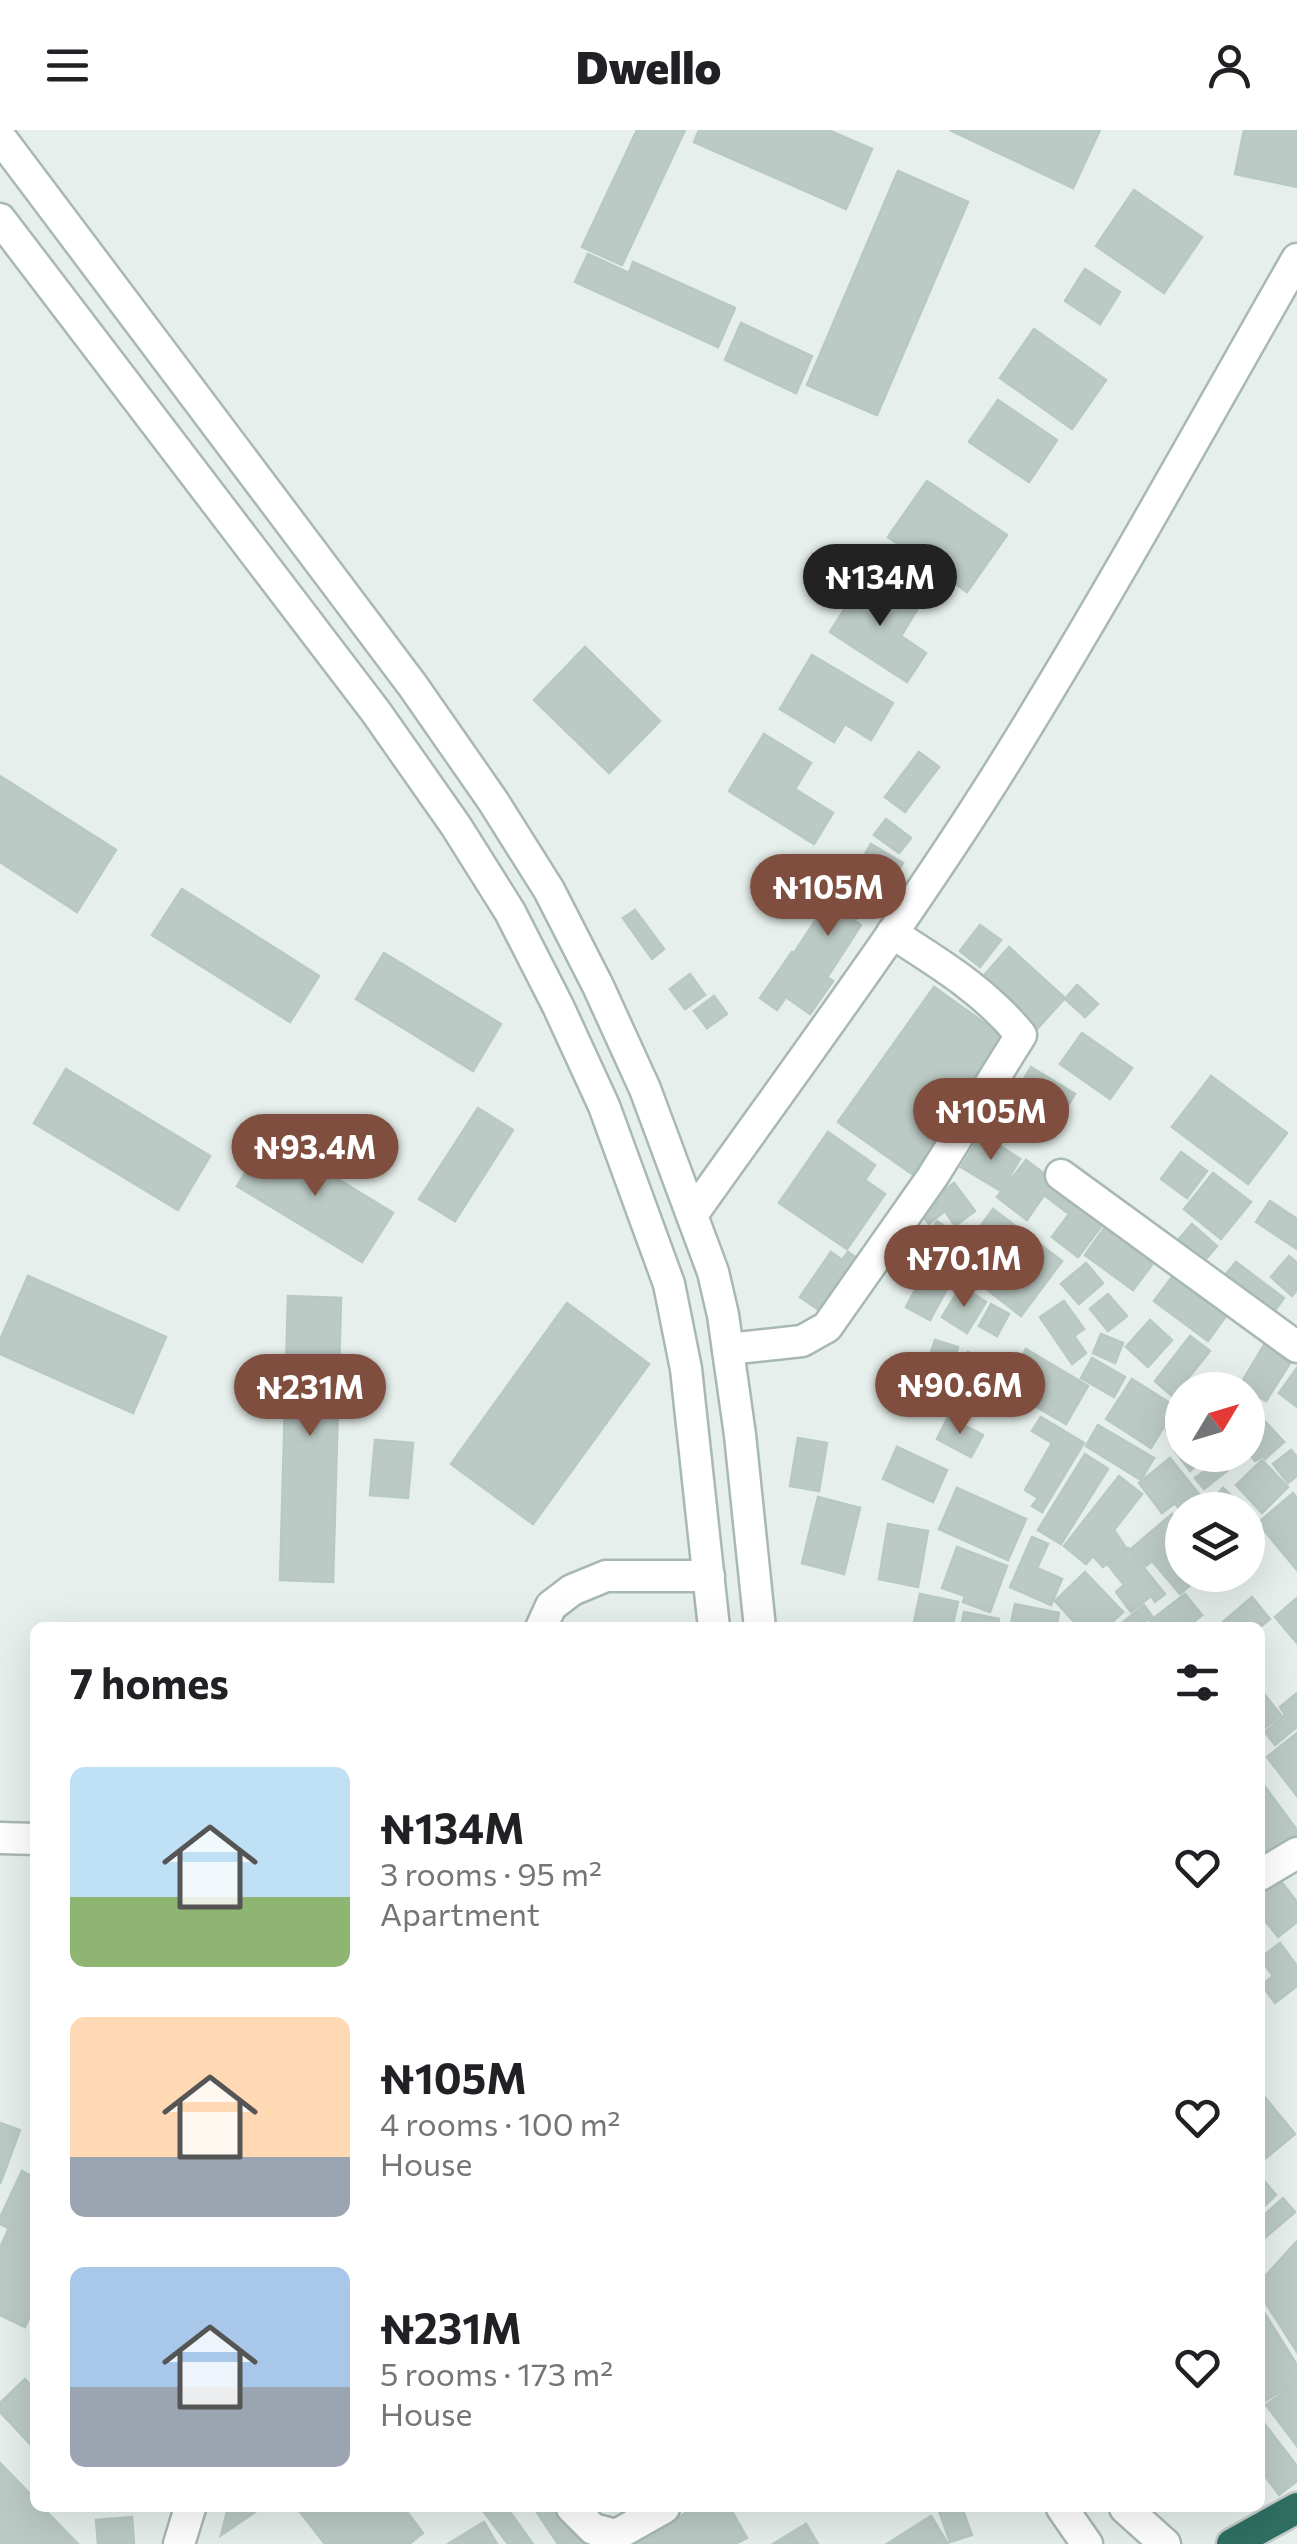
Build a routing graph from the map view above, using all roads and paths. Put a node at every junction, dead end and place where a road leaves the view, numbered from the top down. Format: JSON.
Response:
{"nodes":[{"id":1,"x":0,"y":137,"type":"edge"},
{"id":2,"x":0,"y":219,"type":"edge"},
{"id":3,"x":1297,"y":259,"type":"edge"},
{"id":4,"x":892,"y":933,"type":"junction"},
{"id":5,"x":1061,"y":1176,"type":"dead end"},
{"id":6,"x":692,"y":1215,"type":"junction"},
{"id":7,"x":1297,"y":1347,"type":"edge"},
{"id":8,"x":728,"y":1349,"type":"junction"},
{"id":9,"x":709,"y":1576,"type":"junction"},
{"id":10,"x":544,"y":1622,"type":"edge"},
{"id":11,"x":713,"y":1622,"type":"edge"},
{"id":12,"x":759,"y":1622,"type":"edge"},
{"id":13,"x":0,"y":1838,"type":"edge"},
{"id":14,"x":30,"y":1840,"type":"edge"},
{"id":15,"x":1297,"y":1853,"type":"edge"},
{"id":16,"x":1265,"y":1871,"type":"edge"},
{"id":17,"x":1297,"y":2508,"type":"edge"},
{"id":18,"x":189,"y":2512,"type":"edge"},
{"id":19,"x":576,"y":2512,"type":"edge"},
{"id":20,"x":657,"y":2512,"type":"edge"},
{"id":21,"x":1065,"y":2512,"type":"edge"},
{"id":22,"x":1129,"y":2512,"type":"edge"},
{"id":23,"x":179,"y":2544,"type":"edge"},
{"id":24,"x":1087,"y":2544,"type":"edge"},
{"id":25,"x":1165,"y":2544,"type":"edge"},
{"id":26,"x":1232,"y":2544,"type":"edge"}],
"edges":[{"from":1,"to":6,"type":"street"},
{"from":2,"to":9,"type":"street"},
{"from":3,"to":4,"type":"street"},
{"from":4,"to":6,"type":"street"},
{"from":4,"to":8,"type":"street"},
{"from":5,"to":7,"type":"street"},
{"from":6,"to":8,"type":"street"},
{"from":8,"to":12,"type":"street"},
{"from":9,"to":10,"type":"street"},
{"from":9,"to":11,"type":"street"},
{"from":13,"to":14,"type":"street"},
{"from":15,"to":16,"type":"street"},
{"from":17,"to":26,"type":"highway"},
{"from":18,"to":23,"type":"street"},
{"from":19,"to":20,"type":"street"},
{"from":21,"to":24,"type":"street"},
{"from":22,"to":25,"type":"street"}]}
